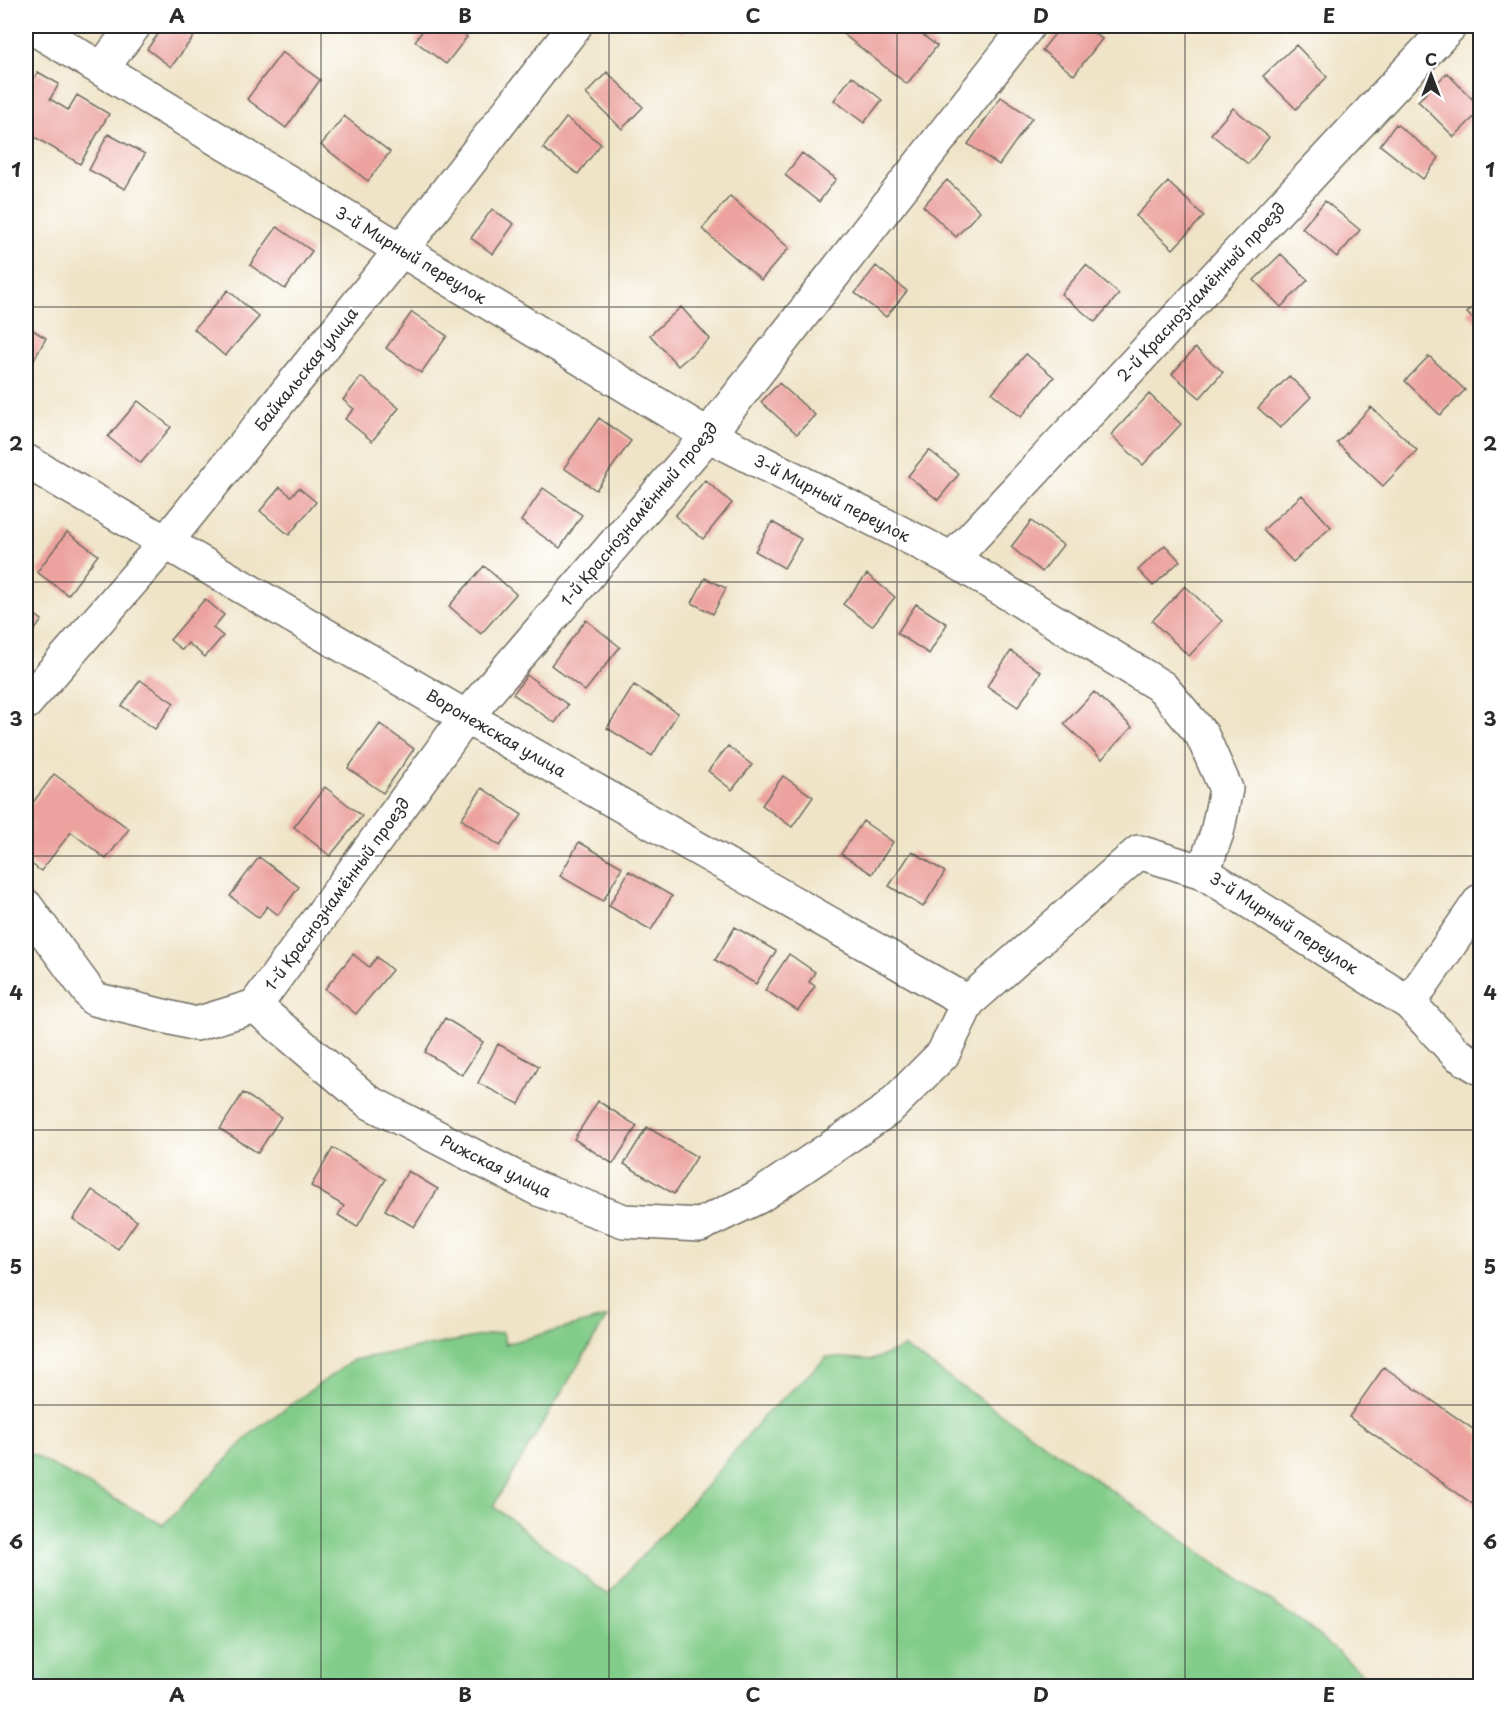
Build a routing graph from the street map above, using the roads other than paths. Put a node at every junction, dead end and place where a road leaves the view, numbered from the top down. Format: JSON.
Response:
{"nodes":[{"id":1,"x":30,"y":26,"type":"edge"},
{"id":2,"x":134,"y":26,"type":"edge"},
{"id":3,"x":575,"y":26,"type":"edge"},
{"id":4,"x":1028,"y":26,"type":"edge"},
{"id":5,"x":1450,"y":26,"type":"edge"},
{"id":6,"x":103,"y":67,"type":"junction"},
{"id":7,"x":402,"y":249,"type":"junction"},
{"id":8,"x":708,"y":435,"type":"junction"},
{"id":9,"x":26,"y":460,"type":"edge"},
{"id":10,"x":166,"y":542,"type":"junction"},
{"id":11,"x":952,"y":559,"type":"junction"},
{"id":12,"x":26,"y":703,"type":"edge"},
{"id":13,"x":466,"y":717,"type":"junction"},
{"id":14,"x":1203,"y":872,"type":"junction"},
{"id":15,"x":1480,"y":901,"type":"edge"},
{"id":16,"x":26,"y":906,"type":"edge"},
{"id":17,"x":968,"y":1002,"type":"junction"},
{"id":18,"x":1409,"y":1003,"type":"junction"},
{"id":19,"x":255,"y":1006,"type":"junction"},
{"id":20,"x":1480,"y":1068,"type":"edge"}],
"edges":[{"from":1,"to":6,"type":"street","name":"3-й Мирный переулок"},
{"from":2,"to":6,"type":"street"},
{"from":3,"to":7,"type":"street","name":"Байкальская улица"},
{"from":4,"to":8,"type":"street","name":"1-й Краснознамённый проезд"},
{"from":5,"to":11,"type":"street","name":"2-й Краснознамённый проезд"},
{"from":6,"to":7,"type":"street","name":"3-й Мирный переулок"},
{"from":7,"to":8,"type":"street","name":"3-й Мирный переулок"},
{"from":7,"to":10,"type":"street","name":"Байкальская улица"},
{"from":8,"to":11,"type":"street","name":"3-й Мирный переулок"},
{"from":8,"to":13,"type":"street","name":"1-й Краснознамённый проезд"},
{"from":9,"to":10,"type":"street","name":"Воронежская улица"},
{"from":10,"to":12,"type":"street","name":"Байкальская улица"},
{"from":10,"to":13,"type":"street","name":"Воронежская улица"},
{"from":11,"to":14,"type":"street","name":"3-й Мирный переулок"},
{"from":13,"to":17,"type":"street","name":"Воронежская улица"},
{"from":13,"to":19,"type":"street","name":"1-й Краснознамённый проезд"},
{"from":14,"to":17,"type":"street"},
{"from":14,"to":18,"type":"street","name":"3-й Мирный переулок"},
{"from":15,"to":18,"type":"street"},
{"from":16,"to":19,"type":"street"},
{"from":17,"to":19,"type":"street","name":"Рижская улица"},
{"from":18,"to":20,"type":"street","name":"3-й Мирный переулок"}]}
